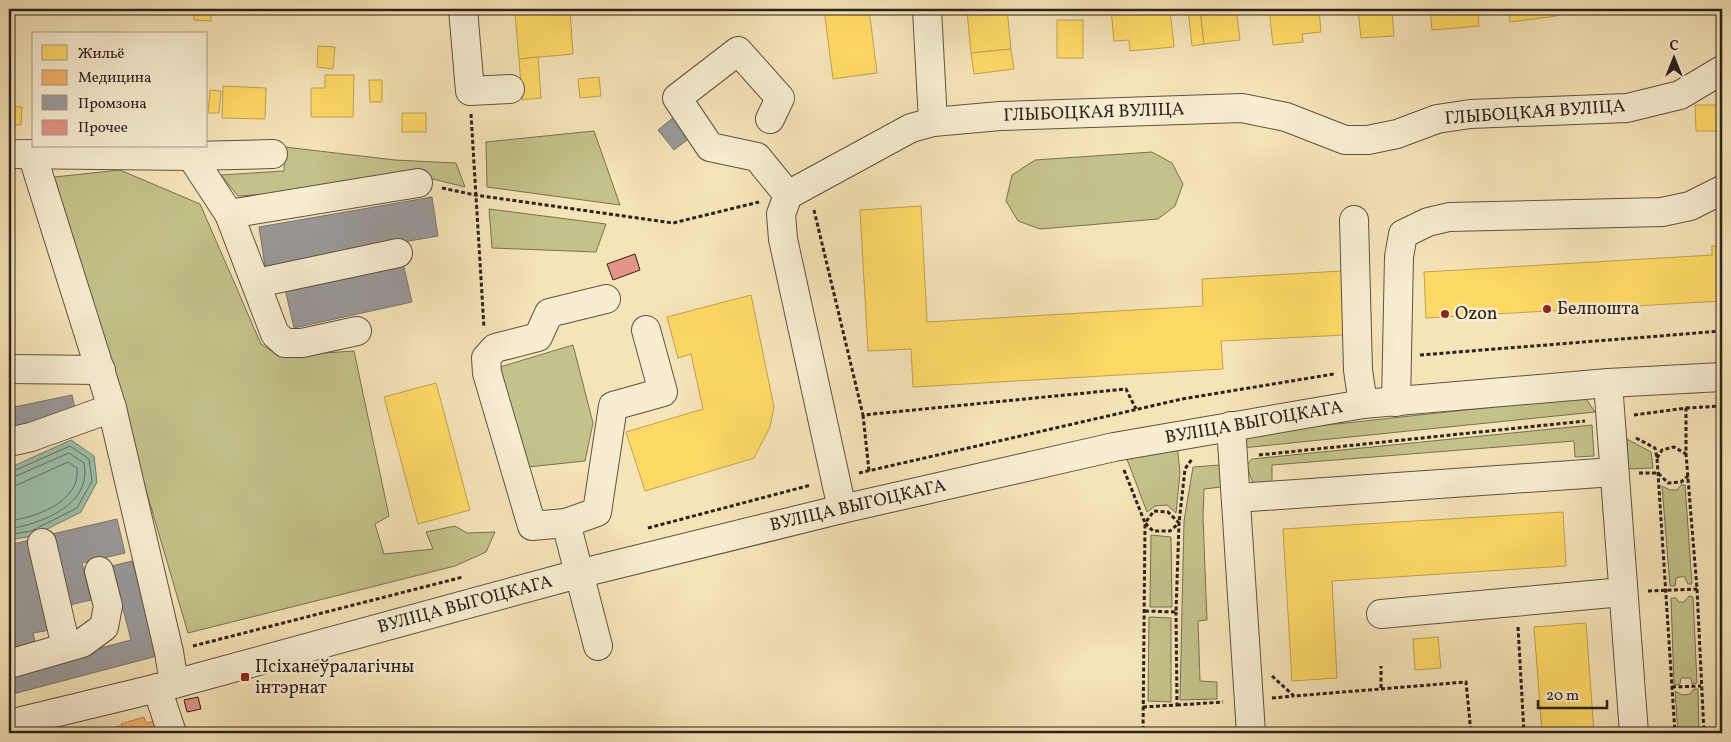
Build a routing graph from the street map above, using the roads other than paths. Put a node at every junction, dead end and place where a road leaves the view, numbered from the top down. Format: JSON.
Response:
{"nodes":[{"id":1,"x":463,"y":9,"type":"edge"},
{"id":2,"x":927,"y":9,"type":"edge"},
{"id":3,"x":1722,"y":70,"type":"edge"},
{"id":4,"x":510,"y":89,"type":"dead end"},
{"id":5,"x":770,"y":119,"type":"dead end"},
{"id":6,"x":932,"y":122,"type":"junction"},
{"id":7,"x":21,"y":154,"type":"edge"},
{"id":8,"x":274,"y":154,"type":"dead end"},
{"id":9,"x":191,"y":156,"type":"junction"},
{"id":10,"x":418,"y":183,"type":"road end"},
{"id":11,"x":798,"y":189,"type":"junction"},
{"id":12,"x":1722,"y":190,"type":"edge"},
{"id":13,"x":228,"y":214,"type":"junction"},
{"id":14,"x":1354,"y":220,"type":"dead end"},
{"id":15,"x":398,"y":253,"type":"dead end"},
{"id":16,"x":257,"y":283,"type":"junction"},
{"id":17,"x":606,"y":299,"type":"dead end"},
{"id":18,"x":646,"y":330,"type":"dead end"},
{"id":19,"x":357,"y":331,"type":"dead end"},
{"id":20,"x":9,"y":370,"type":"edge"},
{"id":21,"x":101,"y":370,"type":"junction"},
{"id":22,"x":1722,"y":377,"type":"edge"},
{"id":23,"x":1608,"y":383,"type":"junction"},
{"id":24,"x":1396,"y":402,"type":"junction"},
{"id":25,"x":1362,"y":404,"type":"junction"},
{"id":26,"x":112,"y":408,"type":"junction"},
{"id":27,"x":1231,"y":426,"type":"junction"},
{"id":28,"x":9,"y":442,"type":"edge"},
{"id":29,"x":1614,"y":472,"type":"junction"},
{"id":30,"x":1236,"y":498,"type":"junction"},
{"id":31,"x":842,"y":509,"type":"junction"},
{"id":32,"x":566,"y":523,"type":"junction"},
{"id":33,"x":42,"y":543,"type":"dead end"},
{"id":34,"x":99,"y":571,"type":"dead end"},
{"id":35,"x":578,"y":574,"type":"junction"},
{"id":36,"x":1624,"y":592,"type":"junction"},
{"id":37,"x":1381,"y":614,"type":"dead end"},
{"id":38,"x":598,"y":646,"type":"dead end"},
{"id":39,"x":66,"y":647,"type":"junction"},
{"id":40,"x":9,"y":664,"type":"edge"},
{"id":41,"x":166,"y":686,"type":"junction"},
{"id":42,"x":9,"y":724,"type":"edge"},
{"id":43,"x":172,"y":733,"type":"edge"},
{"id":44,"x":1251,"y":733,"type":"edge"},
{"id":45,"x":1634,"y":733,"type":"edge"}],
"edges":[{"from":1,"to":4,"type":"street"},
{"from":2,"to":6,"type":"street"},
{"from":3,"to":6,"type":"street","name":"ГЛЫБОЦКАЯ ВУЛІЦА"},
{"from":5,"to":11,"type":"street"},
{"from":6,"to":11,"type":"street","name":"ГЛЫБОЦКАЯ ВУЛІЦА"},
{"from":7,"to":9,"type":"street"},
{"from":7,"to":21,"type":"street"},
{"from":8,"to":9,"type":"street"},
{"from":9,"to":13,"type":"street"},
{"from":10,"to":13,"type":"street"},
{"from":11,"to":31,"type":"street"},
{"from":12,"to":24,"type":"street"},
{"from":13,"to":16,"type":"street"},
{"from":14,"to":25,"type":"street"},
{"from":15,"to":16,"type":"street"},
{"from":16,"to":19,"type":"street"},
{"from":17,"to":32,"type":"street"},
{"from":18,"to":32,"type":"street"},
{"from":20,"to":21,"type":"street"},
{"from":21,"to":26,"type":"street"},
{"from":22,"to":23,"type":"street","name":"ВУЛІЦА ВЫГОЦКАГА"},
{"from":23,"to":24,"type":"street","name":"ВУЛІЦА ВЫГОЦКАГА"},
{"from":23,"to":29,"type":"street"},
{"from":24,"to":25,"type":"street","name":"ВУЛІЦА ВЫГОЦКАГА"},
{"from":25,"to":27,"type":"street","name":"ВУЛІЦА ВЫГОЦКАГА"},
{"from":26,"to":28,"type":"street"},
{"from":26,"to":41,"type":"street"},
{"from":27,"to":30,"type":"street"},
{"from":27,"to":31,"type":"street","name":"ВУЛІЦА ВЫГОЦКАГА"},
{"from":29,"to":30,"type":"street"},
{"from":29,"to":36,"type":"street"},
{"from":30,"to":44,"type":"street"},
{"from":31,"to":35,"type":"street","name":"ВУЛІЦА ВЫГОЦКАГА"},
{"from":32,"to":35,"type":"street"},
{"from":33,"to":39,"type":"street"},
{"from":34,"to":39,"type":"street"},
{"from":35,"to":38,"type":"street"},
{"from":35,"to":41,"type":"street","name":"ВУЛІЦА ВЫГОЦКАГА"},
{"from":36,"to":37,"type":"street"},
{"from":36,"to":45,"type":"street"},
{"from":39,"to":40,"type":"street"},
{"from":41,"to":42,"type":"street","name":"ВУЛІЦА ВЫГОЦКАГА"},
{"from":41,"to":43,"type":"street"}]}
